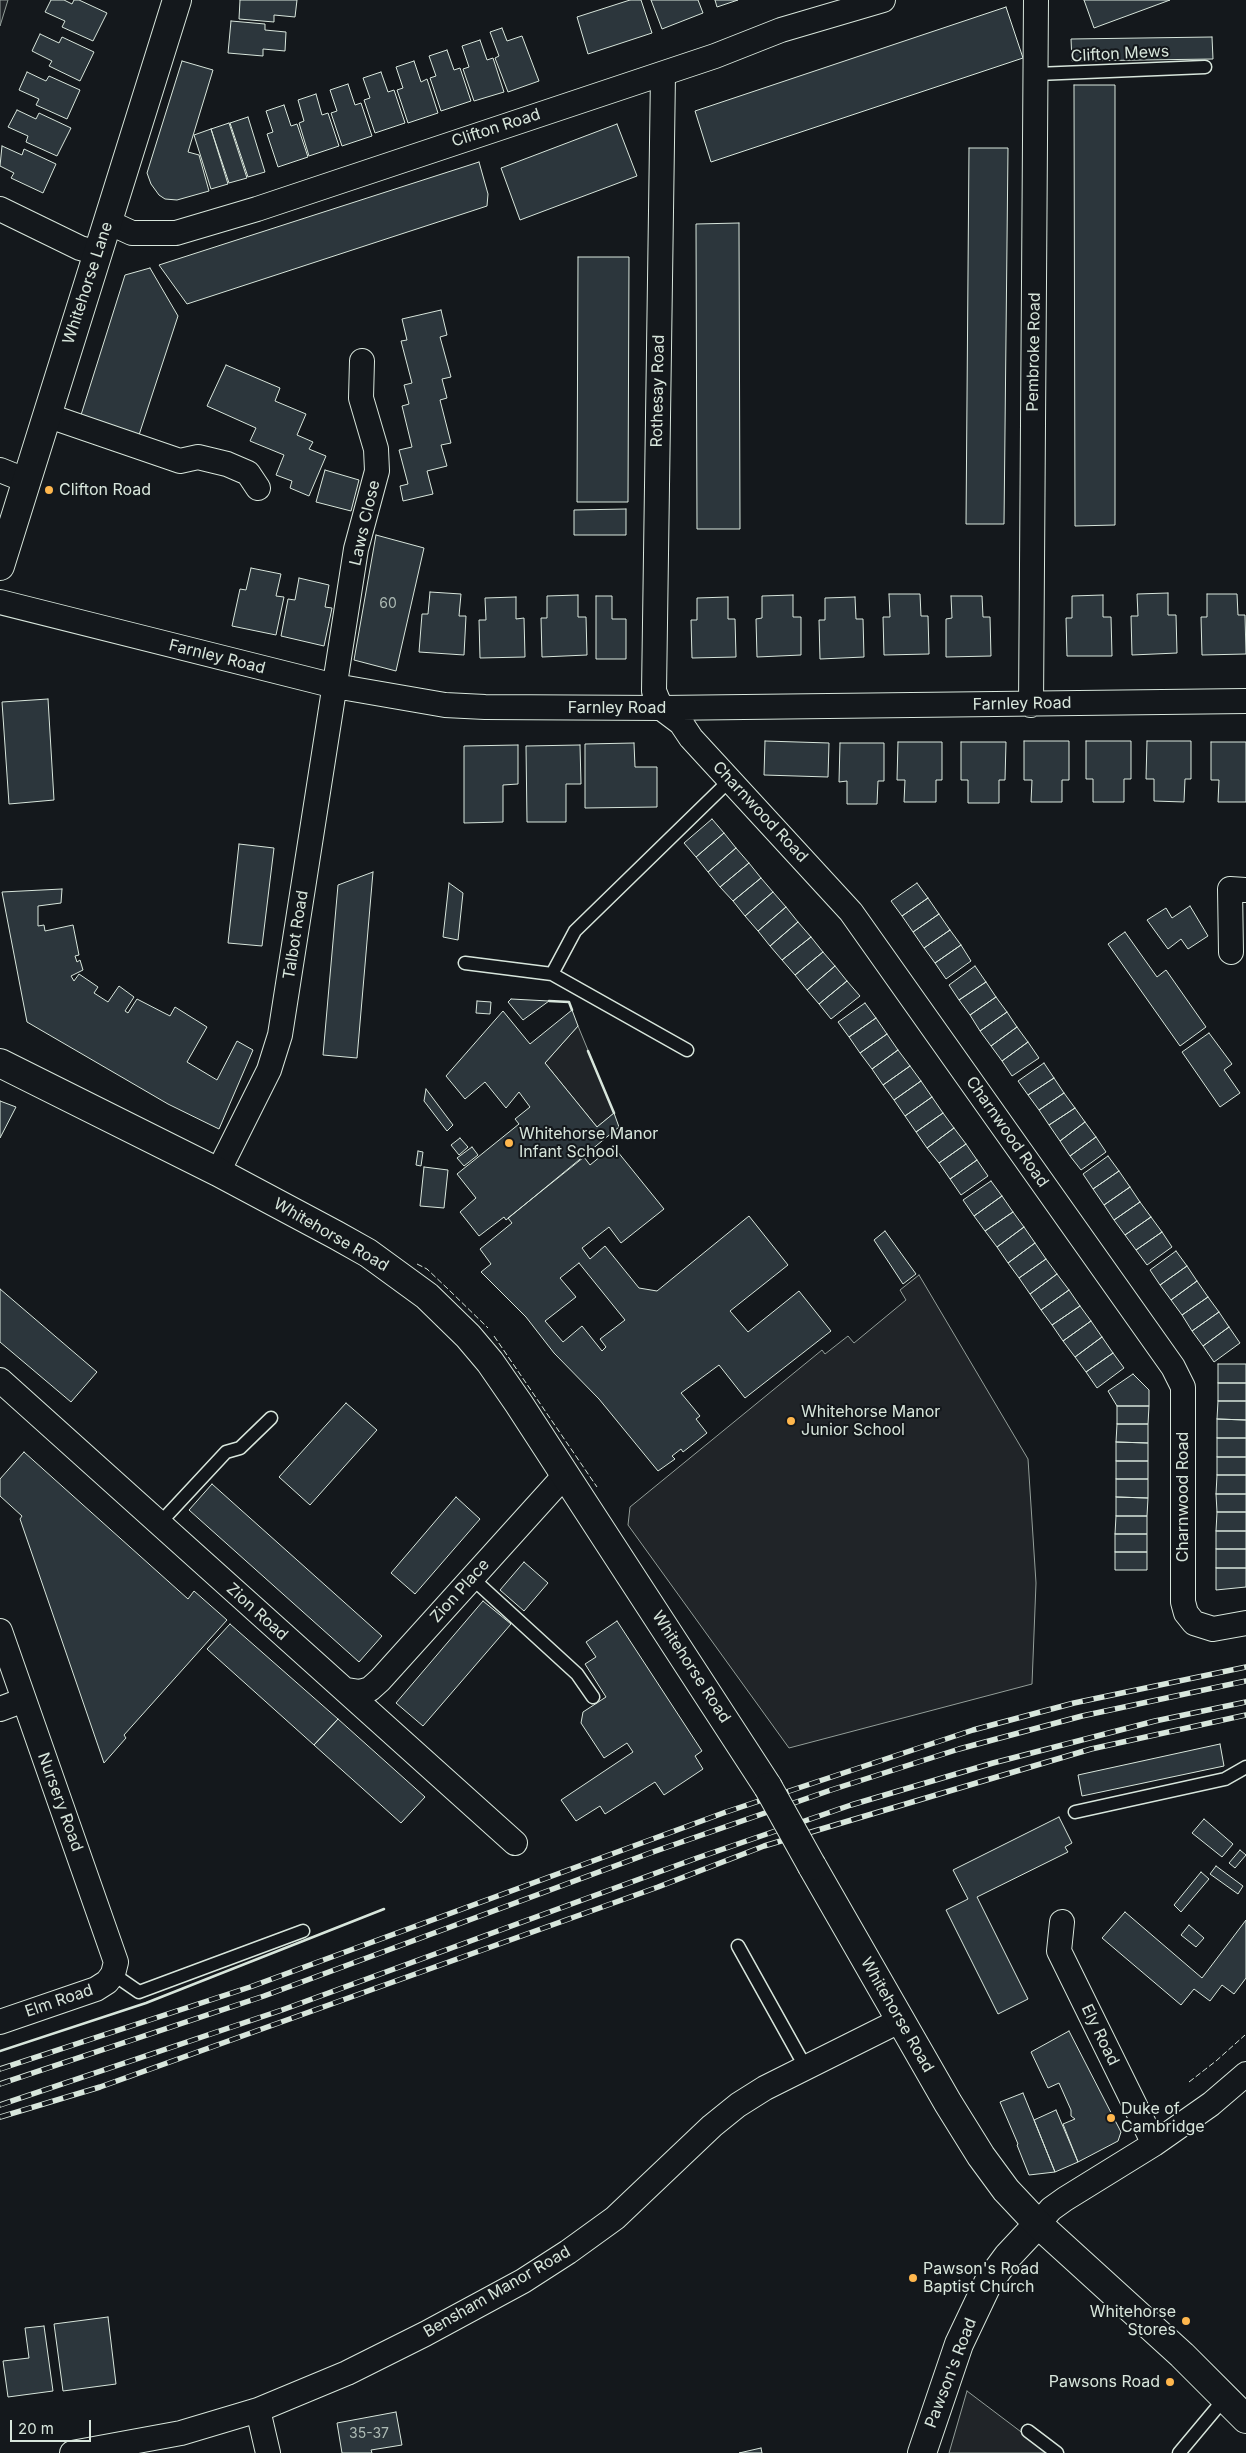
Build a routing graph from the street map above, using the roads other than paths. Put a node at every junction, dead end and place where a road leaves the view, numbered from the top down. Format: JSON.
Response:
{"nodes":[{"id":1,"x":177,"y":0,"type":"edge"},
{"id":2,"x":883,"y":0,"type":"edge"},
{"id":3,"x":1036,"y":0,"type":"edge"},
{"id":4,"x":1205,"y":67,"type":"dead end"},
{"id":5,"x":663,"y":74,"type":"junction"},
{"id":6,"x":1037,"y":74,"type":"junction"},
{"id":7,"x":0,"y":209,"type":"edge"},
{"id":8,"x":108,"y":222,"type":"junction"},
{"id":9,"x":98,"y":253,"type":"junction"},
{"id":10,"x":362,"y":361,"type":"dead end"},
{"id":11,"x":46,"y":415,"type":"junction"},
{"id":12,"x":0,"y":470,"type":"edge"},
{"id":13,"x":25,"y":480,"type":"junction"},
{"id":14,"x":258,"y":488,"type":"dead end"},
{"id":15,"x":0,"y":566,"type":"edge"},
{"id":16,"x":0,"y":602,"type":"edge"},
{"id":17,"x":335,"y":686,"type":"junction"},
{"id":18,"x":1246,"y":701,"type":"edge"},
{"id":19,"x":1031,"y":704,"type":"junction"},
{"id":20,"x":661,"y":708,"type":"junction"},
{"id":21,"x":730,"y":780,"type":"junction"},
{"id":22,"x":1246,"y":890,"type":"edge"},
{"id":23,"x":1231,"y":952,"type":"dead end"},
{"id":24,"x":465,"y":963,"type":"dead end"},
{"id":25,"x":552,"y":974,"type":"junction"},
{"id":26,"x":687,"y":1050,"type":"dead end"},
{"id":27,"x":0,"y":1064,"type":"edge"},
{"id":28,"x":218,"y":1172,"type":"junction"},
{"id":29,"x":0,"y":1380,"type":"edge"},
{"id":30,"x":271,"y":1418,"type":"dead end"},
{"id":31,"x":566,"y":1474,"type":"junction"},
{"id":32,"x":159,"y":1524,"type":"junction"},
{"id":33,"x":472,"y":1578,"type":"junction"},
{"id":34,"x":1246,"y":1623,"type":"edge"},
{"id":35,"x":0,"y":1630,"type":"edge"},
{"id":36,"x":347,"y":1690,"type":"junction"},
{"id":37,"x":593,"y":1697,"type":"dead end"},
{"id":38,"x":24,"y":1700,"type":"junction"},
{"id":39,"x":0,"y":1709,"type":"edge"},
{"id":40,"x":1246,"y":1767,"type":"edge"},
{"id":41,"x":1075,"y":1812,"type":"dead end"},
{"id":42,"x":515,"y":1843,"type":"dead end"},
{"id":43,"x":1062,"y":1922,"type":"dead end"},
{"id":44,"x":303,"y":1931,"type":"dead end"},
{"id":45,"x":738,"y":1946,"type":"dead end"},
{"id":46,"x":113,"y":1974,"type":"junction"},
{"id":47,"x":899,"y":2020,"type":"junction"},
{"id":48,"x":0,"y":2022,"type":"edge"},
{"id":49,"x":806,"y":2068,"type":"junction"},
{"id":50,"x":1246,"y":2074,"type":"edge"},
{"id":51,"x":1154,"y":2144,"type":"junction"},
{"id":52,"x":1038,"y":2224,"type":"junction"},
{"id":53,"x":1225,"y":2398,"type":"junction"},
{"id":54,"x":258,"y":2410,"type":"junction"},
{"id":55,"x":1246,"y":2419,"type":"edge"},
{"id":56,"x":1028,"y":2431,"type":"dead end"},
{"id":57,"x":72,"y":2453,"type":"edge"},
{"id":58,"x":268,"y":2453,"type":"edge"},
{"id":59,"x":922,"y":2453,"type":"edge"},
{"id":60,"x":1057,"y":2453,"type":"edge"},
{"id":61,"x":1179,"y":2453,"type":"edge"}],
"edges":[{"from":1,"to":8,"type":"main road","name":"Whitehorse Lane"},
{"from":2,"to":5,"type":"street","name":"Clifton Road"},
{"from":3,"to":6,"type":"street","name":"Pembroke Road"},
{"from":4,"to":6,"type":"lane","name":"Clifton Mews"},
{"from":5,"to":8,"type":"street","name":"Clifton Road"},
{"from":5,"to":20,"type":"street","name":"Rothesay Road"},
{"from":6,"to":19,"type":"street","name":"Pembroke Road"},
{"from":7,"to":9,"type":"street"},
{"from":8,"to":9,"type":"main road","name":"Whitehorse Lane"},
{"from":9,"to":11,"type":"main road","name":"Whitehorse Lane"},
{"from":10,"to":17,"type":"street","name":"Laws Close"},
{"from":11,"to":13,"type":"main road","name":"Whitehorse Lane"},
{"from":11,"to":14,"type":"street"},
{"from":12,"to":13,"type":"street"},
{"from":13,"to":15,"type":"main road","name":"Whitehorse Lane"},
{"from":16,"to":17,"type":"street","name":"Farnley Road"},
{"from":17,"to":20,"type":"street","name":"Farnley Road"},
{"from":17,"to":28,"type":"street","name":"Talbot Road"},
{"from":18,"to":19,"type":"street","name":"Farnley Road"},
{"from":19,"to":20,"type":"street","name":"Farnley Road"},
{"from":20,"to":21,"type":"street","name":"Charnwood Road"},
{"from":21,"to":25,"type":"lane"},
{"from":21,"to":34,"type":"street","name":"Charnwood Road"},
{"from":22,"to":23,"type":"street"},
{"from":24,"to":25,"type":"lane"},
{"from":25,"to":26,"type":"lane"},
{"from":27,"to":28,"type":"main road","name":"Whitehorse Road"},
{"from":28,"to":31,"type":"main road","name":"Whitehorse Road"},
{"from":29,"to":32,"type":"street","name":"Zion Road"},
{"from":30,"to":32,"type":"lane"},
{"from":31,"to":33,"type":"street","name":"Zion Place"},
{"from":31,"to":47,"type":"main road","name":"Whitehorse Road","bridge":true},
{"from":32,"to":36,"type":"street","name":"Zion Road"},
{"from":33,"to":36,"type":"street","name":"Zion Place"},
{"from":33,"to":37,"type":"lane"},
{"from":35,"to":38,"type":"street","name":"Nursery Road"},
{"from":36,"to":42,"type":"street","name":"Zion Road"},
{"from":38,"to":39,"type":"street"},
{"from":38,"to":46,"type":"street","name":"Nursery Road"},
{"from":40,"to":41,"type":"lane"},
{"from":43,"to":51,"type":"street","name":"Ely Road"},
{"from":44,"to":46,"type":"lane"},
{"from":45,"to":49,"type":"lane"},
{"from":46,"to":48,"type":"street","name":"Elm Road"},
{"from":47,"to":49,"type":"street","name":"Bensham Manor Road"},
{"from":47,"to":52,"type":"main road","name":"Whitehorse Road"},
{"from":49,"to":54,"type":"street","name":"Bensham Manor Road"},
{"from":50,"to":51,"type":"street"},
{"from":51,"to":52,"type":"street"},
{"from":52,"to":53,"type":"main road","name":"Whitehorse Road"},
{"from":52,"to":59,"type":"main road","name":"Pawson's Road"},
{"from":53,"to":55,"type":"main road","name":"Whitehorse Road"},
{"from":53,"to":61,"type":"lane"},
{"from":54,"to":57,"type":"street","name":"Bensham Manor Road"},
{"from":54,"to":58,"type":"street"},
{"from":56,"to":60,"type":"lane"}]}
